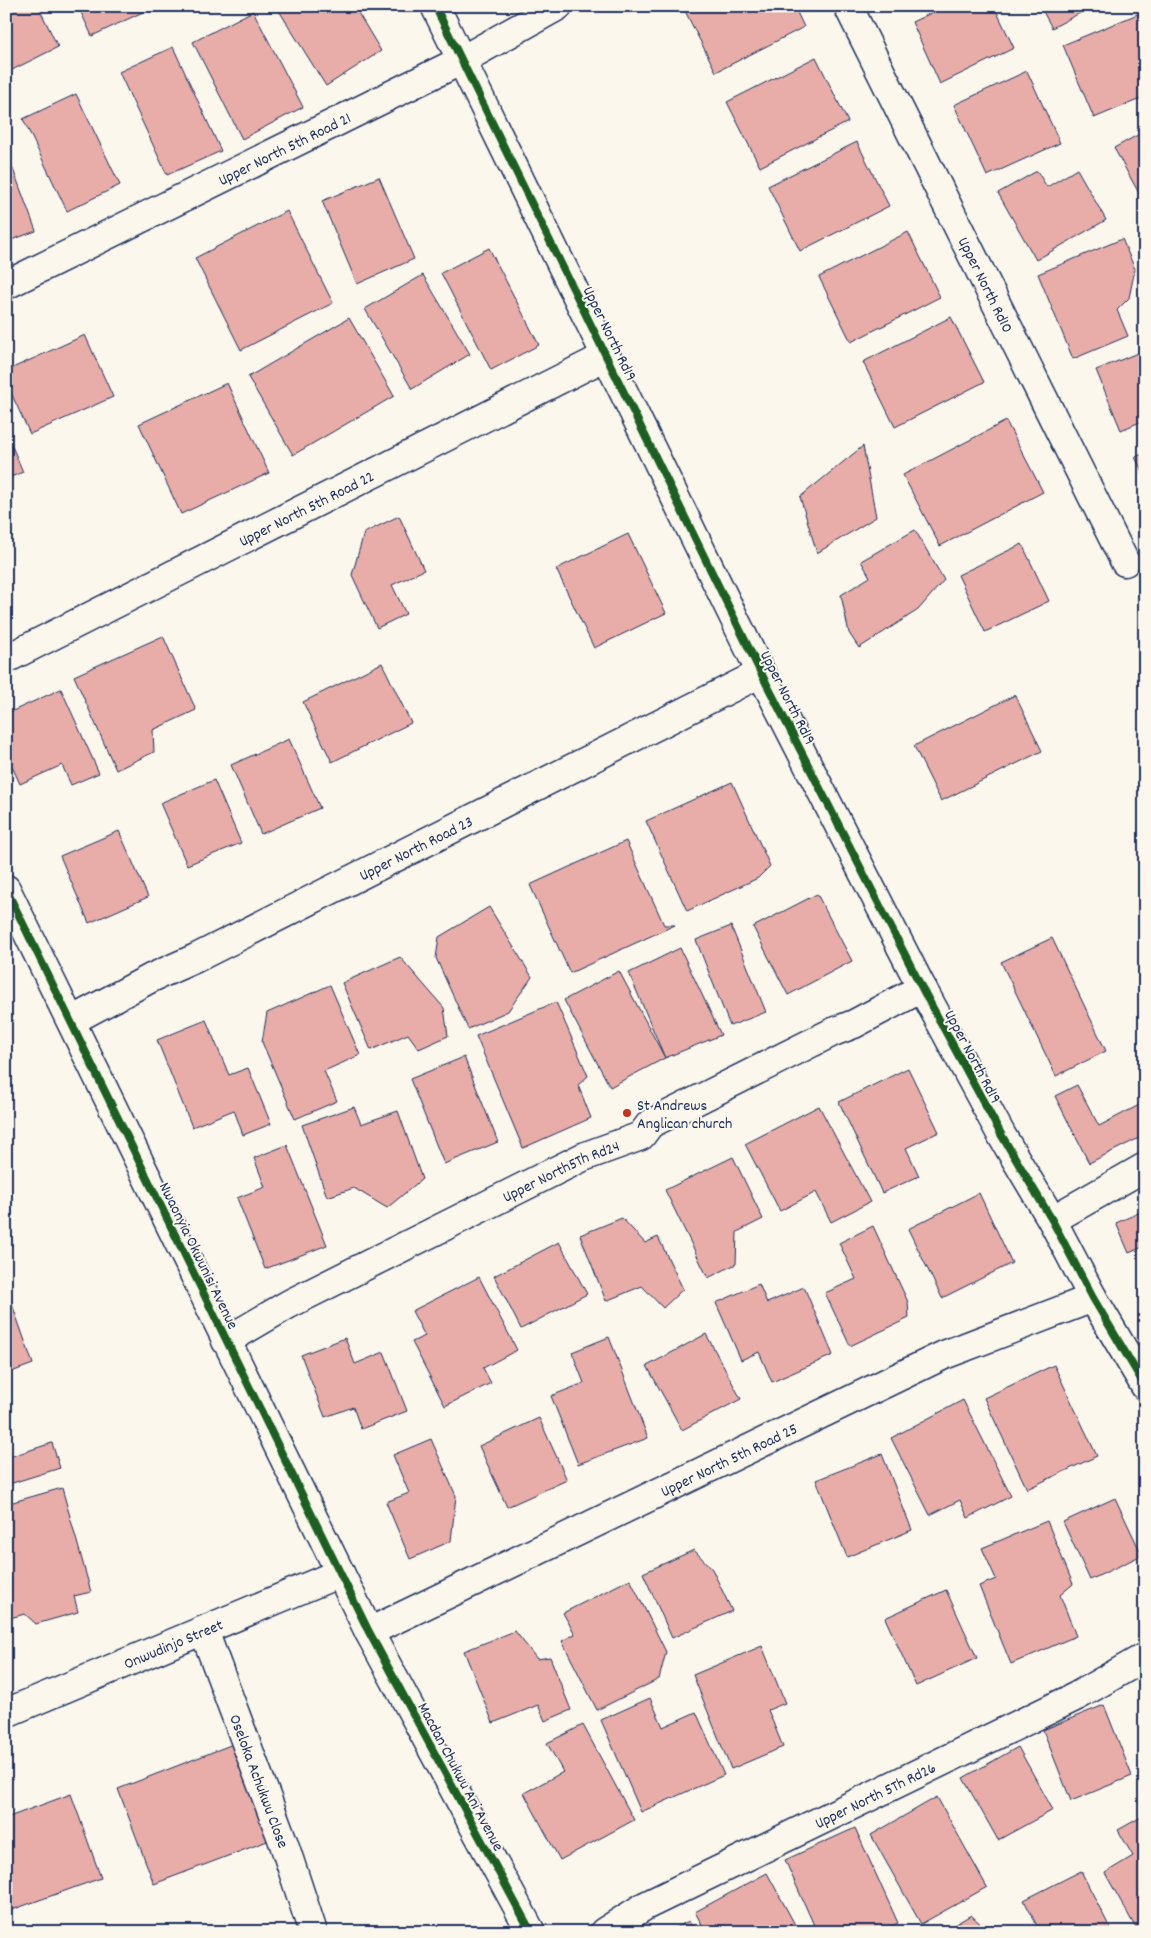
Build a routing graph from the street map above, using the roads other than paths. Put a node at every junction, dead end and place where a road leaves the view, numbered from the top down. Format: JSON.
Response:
{"nodes":[{"id":1,"x":435,"y":6,"type":"edge"},
{"id":2,"x":558,"y":6,"type":"edge"},
{"id":3,"x":848,"y":6,"type":"edge"},
{"id":4,"x":462,"y":60,"type":"junction"},
{"id":5,"x":6,"y":285,"type":"edge"},
{"id":6,"x":606,"y":356,"type":"junction"},
{"id":7,"x":1125,"y":562,"type":"dead end"},
{"id":8,"x":6,"y":659,"type":"edge"},
{"id":9,"x":761,"y":673,"type":"junction"},
{"id":10,"x":6,"y":889,"type":"edge"},
{"id":11,"x":922,"y":988,"type":"junction"},
{"id":12,"x":71,"y":1021,"type":"junction"},
{"id":13,"x":1145,"y":1167,"type":"edge"},
{"id":14,"x":1052,"y":1220,"type":"junction"},
{"id":15,"x":1092,"y":1298,"type":"junction"},
{"id":16,"x":226,"y":1341,"type":"junction"},
{"id":17,"x":1145,"y":1386,"type":"edge"},
{"id":18,"x":340,"y":1573,"type":"junction"},
{"id":19,"x":204,"y":1631,"type":"junction"},
{"id":20,"x":369,"y":1632,"type":"junction"},
{"id":21,"x":1145,"y":1657,"type":"edge"},
{"id":22,"x":6,"y":1713,"type":"edge"},
{"id":23,"x":313,"y":1932,"type":"edge"},
{"id":24,"x":530,"y":1932,"type":"edge"},
{"id":25,"x":604,"y":1932,"type":"edge"}],
"edges":[{"from":1,"to":4,"type":"street","name":"Upper North Rd19"},
{"from":2,"to":4,"type":"street","name":"Upper North 5th Road 21"},
{"from":3,"to":7,"type":"street","name":"Upper North Rd10"},
{"from":4,"to":5,"type":"street","name":"Upper North 5th Road 21"},
{"from":4,"to":6,"type":"street","name":"Upper North Rd19"},
{"from":6,"to":8,"type":"street","name":"Upper North 5th Road 22"},
{"from":6,"to":9,"type":"street","name":"Upper North Rd19"},
{"from":9,"to":11,"type":"street","name":"Upper North Rd19"},
{"from":9,"to":12,"type":"street","name":"Upper North Road 23"},
{"from":10,"to":12,"type":"street","name":"Nwaonyia Okwunisi Avenue"},
{"from":11,"to":14,"type":"street","name":"Upper North Rd19"},
{"from":11,"to":16,"type":"street","name":"Upper North5Th Rd24"},
{"from":12,"to":16,"type":"street","name":"Nwaonyia Okwunisi Avenue"},
{"from":13,"to":14,"type":"street"},
{"from":14,"to":15,"type":"street","name":"Upper North Rd19"},
{"from":15,"to":17,"type":"street","name":"Upper North Rd19"},
{"from":15,"to":20,"type":"street","name":"Upper North 5th Road 25"},
{"from":16,"to":18,"type":"street","name":"Nwaonyia Okwunisi Avenue"},
{"from":18,"to":19,"type":"street","name":"Onwudinjo Street"},
{"from":18,"to":20,"type":"street","name":"Nwaonyia Okwunisi Avenue"},
{"from":19,"to":22,"type":"street","name":"Onwudinjo Street"},
{"from":19,"to":23,"type":"street","name":"Oseloka Achukwu Close"},
{"from":20,"to":24,"type":"street","name":"Macdan Chukwu Ani Avenue"},
{"from":21,"to":25,"type":"street","name":"Upper North 5Th Rd26"}]}
